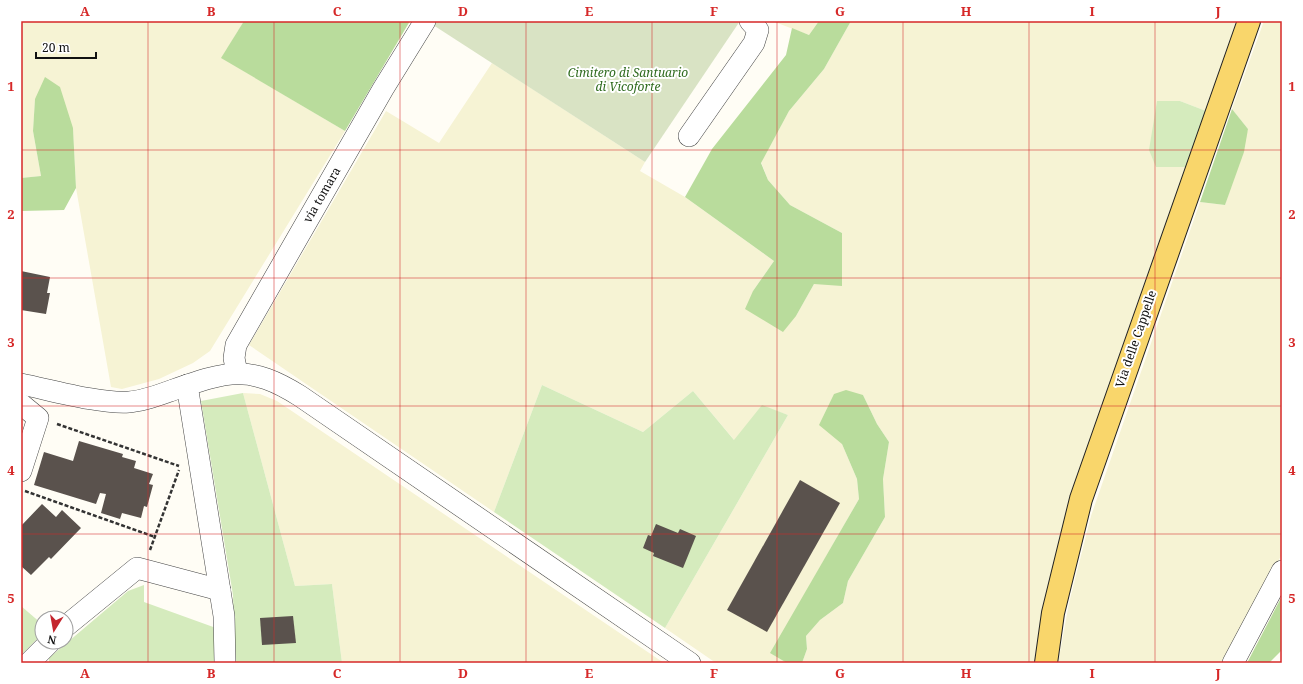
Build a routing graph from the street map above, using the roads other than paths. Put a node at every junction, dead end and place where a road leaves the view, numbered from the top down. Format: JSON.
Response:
{"nodes":[{"id":1,"x":425,"y":21,"type":"edge"},
{"id":2,"x":750,"y":21,"type":"edge"},
{"id":3,"x":1249,"y":21,"type":"edge"},
{"id":4,"x":690,"y":136,"type":"dead end"},
{"id":5,"x":237,"y":373,"type":"junction"},
{"id":6,"x":21,"y":384,"type":"edge"},
{"id":7,"x":187,"y":386,"type":"junction"},
{"id":8,"x":21,"y":404,"type":"edge"},
{"id":9,"x":21,"y":472,"type":"edge"},
{"id":10,"x":1282,"y":571,"type":"edge"},
{"id":11,"x":220,"y":590,"type":"junction"},
{"id":12,"x":74,"y":619,"type":"edge"},
{"id":13,"x":42,"y":650,"type":"edge"},
{"id":14,"x":29,"y":663,"type":"edge"},
{"id":15,"x":225,"y":663,"type":"edge"},
{"id":16,"x":690,"y":663,"type":"edge"},
{"id":17,"x":1046,"y":663,"type":"edge"},
{"id":18,"x":1233,"y":663,"type":"edge"}],
"edges":[{"from":1,"to":5,"type":"street","name":"via tomara"},
{"from":2,"to":4,"type":"street"},
{"from":3,"to":17,"type":"main road","name":"Via delle Cappelle"},
{"from":5,"to":7,"type":"street"},
{"from":5,"to":16,"type":"street"},
{"from":6,"to":7,"type":"street"},
{"from":7,"to":11,"type":"street"},
{"from":8,"to":9,"type":"street"},
{"from":10,"to":18,"type":"street"},
{"from":11,"to":12,"type":"street"},
{"from":11,"to":15,"type":"street"},
{"from":13,"to":14,"type":"street"}]}
